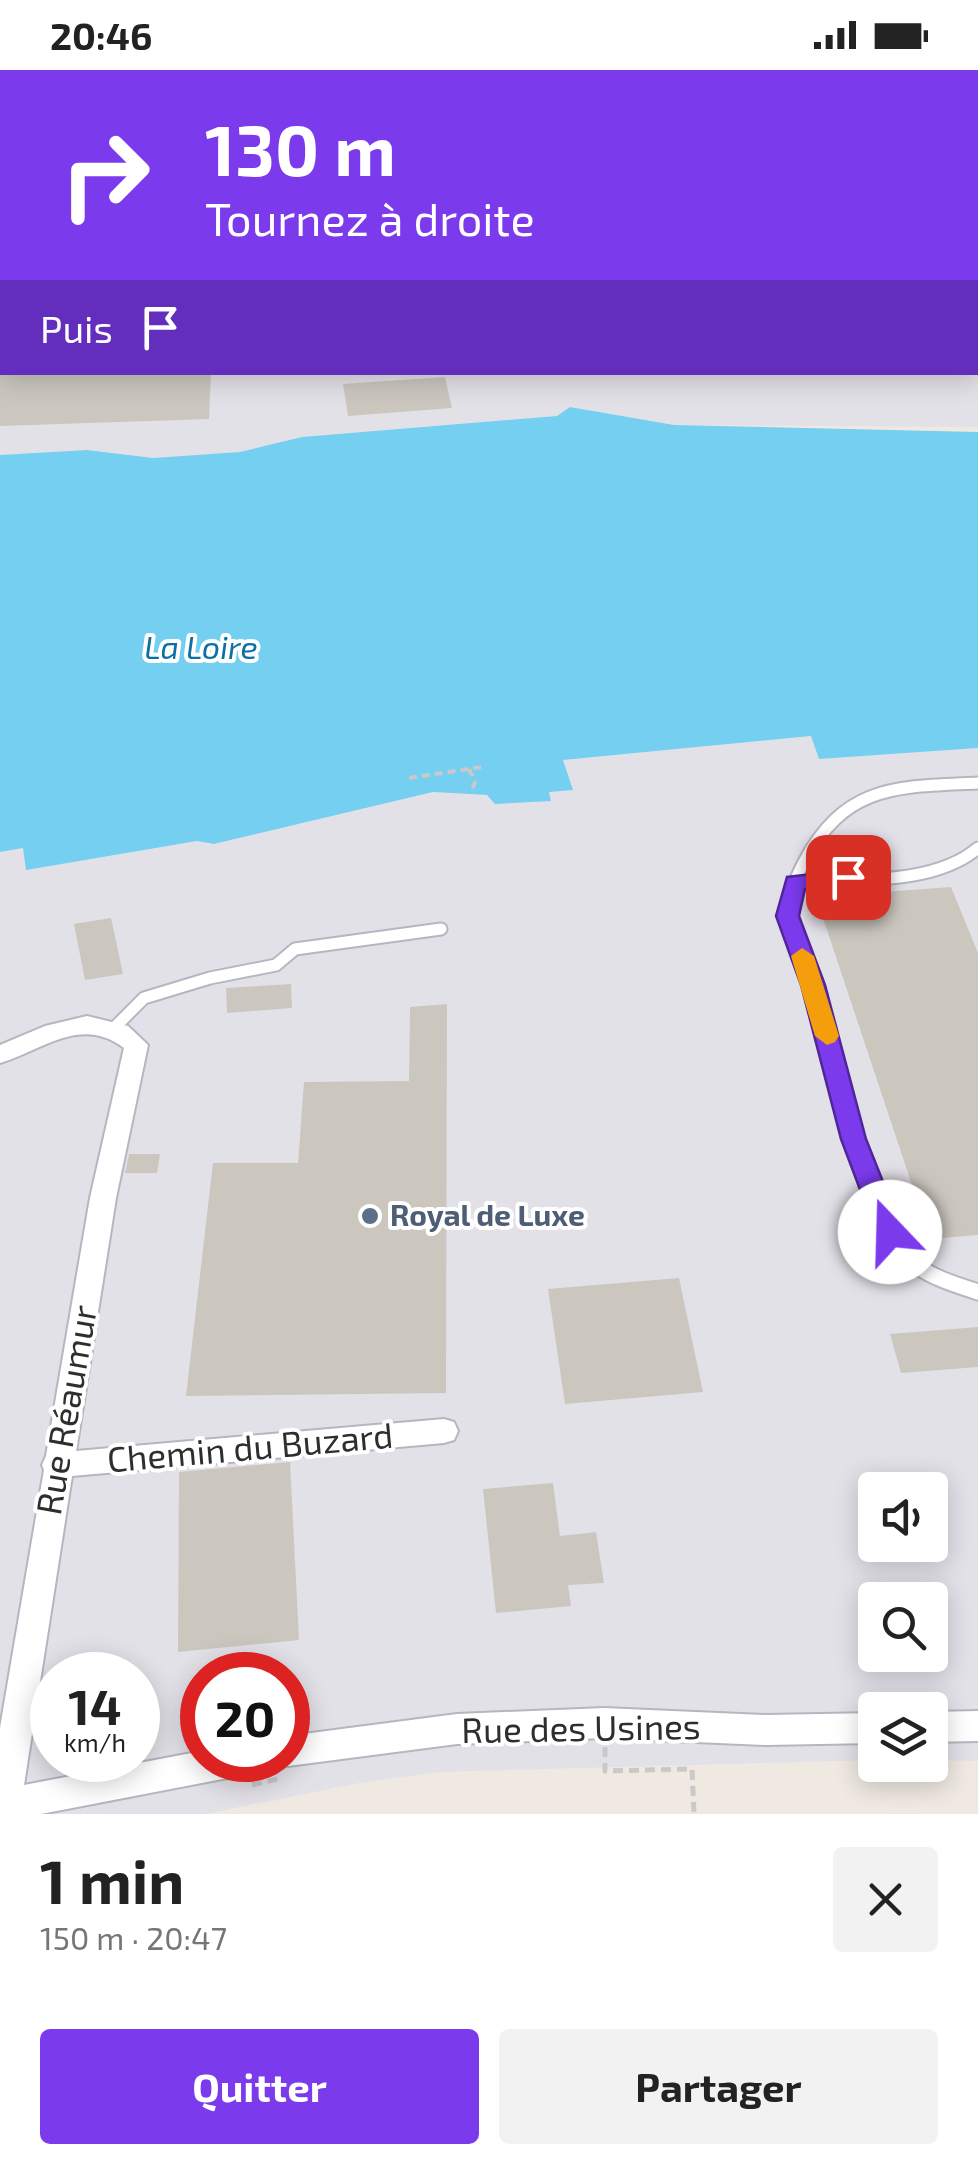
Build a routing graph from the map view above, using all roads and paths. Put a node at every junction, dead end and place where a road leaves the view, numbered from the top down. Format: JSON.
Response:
{"nodes":[{"id":1,"x":482,"y":767,"type":"dead end"},
{"id":2,"x":469,"y":769,"type":"junction"},
{"id":3,"x":409,"y":778,"type":"dead end"},
{"id":4,"x":978,"y":783,"type":"edge"},
{"id":5,"x":471,"y":792,"type":"dead end"},
{"id":6,"x":976,"y":856,"type":"edge"},
{"id":7,"x":795,"y":882,"type":"junction"},
{"id":8,"x":441,"y":929,"type":"dead end"},
{"id":9,"x":116,"y":1026,"type":"junction"},
{"id":10,"x":0,"y":1054,"type":"edge"},
{"id":11,"x":978,"y":1292,"type":"edge"},
{"id":12,"x":444,"y":1432,"type":"dead end"},
{"id":13,"x":56,"y":1465,"type":"junction"},
{"id":14,"x":948,"y":1726,"type":"edge"},
{"id":15,"x":978,"y":1726,"type":"edge"},
{"id":16,"x":858,"y":1728,"type":"edge"},
{"id":17,"x":586,"y":1750,"type":"dead end"},
{"id":18,"x":605,"y":1750,"type":"dead end"},
{"id":19,"x":310,"y":1760,"type":"edge"},
{"id":20,"x":605,"y":1771,"type":"dead end"},
{"id":21,"x":180,"y":1781,"type":"edge"},
{"id":22,"x":4,"y":1805,"type":"edge"},
{"id":23,"x":694,"y":1814,"type":"edge"}],
"edges":[{"from":1,"to":2,"type":"path"},
{"from":2,"to":3,"type":"path"},
{"from":2,"to":5,"type":"path"},
{"from":4,"to":7,"type":"lane"},
{"from":6,"to":7,"type":"lane"},
{"from":7,"to":11,"type":"lane"},
{"from":8,"to":9,"type":"lane"},
{"from":9,"to":10,"type":"street"},
{"from":9,"to":13,"type":"street","name":"Rue Réaumur"},
{"from":12,"to":13,"type":"street","name":"Chemin du Buzard"},
{"from":13,"to":22,"type":"street","name":"Rue Réaumur"},
{"from":14,"to":15,"type":"street"},
{"from":16,"to":19,"type":"street","name":"Rue des Usines"},
{"from":17,"to":18,"type":"path"},
{"from":20,"to":23,"type":"path"},
{"from":21,"to":22,"type":"street"}]}
